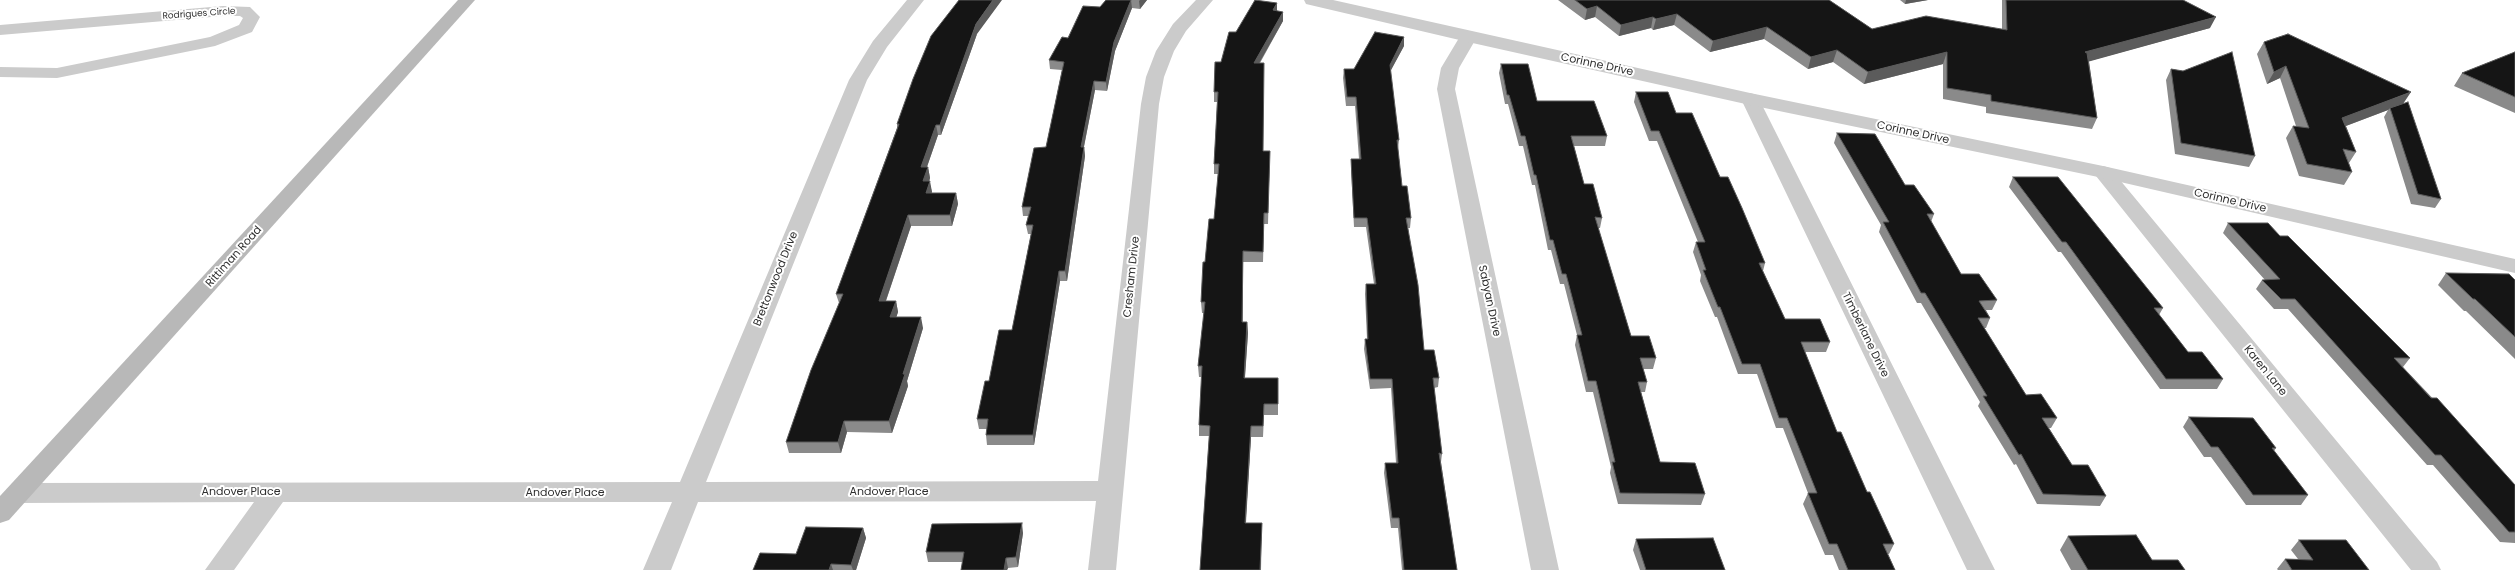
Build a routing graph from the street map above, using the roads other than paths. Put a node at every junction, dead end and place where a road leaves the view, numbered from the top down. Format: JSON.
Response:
{"nodes":[{"id":1,"x":467,"y":0,"type":"edge"},
{"id":2,"x":916,"y":0,"type":"edge"},
{"id":3,"x":1205,"y":0,"type":"edge"},
{"id":4,"x":1312,"y":0,"type":"edge"},
{"id":5,"x":0,"y":30,"type":"edge"},
{"id":6,"x":1468,"y":37,"type":"junction"},
{"id":7,"x":0,"y":72,"type":"edge"},
{"id":8,"x":1750,"y":99,"type":"junction"},
{"id":9,"x":2103,"y":172,"type":"junction"},
{"id":10,"x":2515,"y":266,"type":"edge"},
{"id":11,"x":1110,"y":491,"type":"junction"},
{"id":12,"x":276,"y":492,"type":"junction"},
{"id":13,"x":19,"y":493,"type":"junction"},
{"id":14,"x":688,"y":493,"type":"junction"},
{"id":15,"x":0,"y":513,"type":"edge"},
{"id":16,"x":219,"y":570,"type":"edge"},
{"id":17,"x":657,"y":570,"type":"edge"},
{"id":18,"x":1102,"y":570,"type":"edge"},
{"id":19,"x":1545,"y":570,"type":"edge"},
{"id":20,"x":1981,"y":570,"type":"edge"},
{"id":21,"x":2427,"y":570,"type":"edge"}],
"edges":[{"from":1,"to":13,"type":"main road","name":"Rittiman Road"},
{"from":2,"to":14,"type":"street","name":"Brettonwood Drive"},
{"from":3,"to":11,"type":"street","name":"Cresham Drive"},
{"from":4,"to":6,"type":"street","name":"Corinne Drive"},
{"from":5,"to":7,"type":"street","name":"Rodrigues Circle"},
{"from":6,"to":8,"type":"street","name":"Corinne Drive"},
{"from":6,"to":19,"type":"street","name":"Sabyan Drive"},
{"from":8,"to":9,"type":"street","name":"Corinne Drive"},
{"from":8,"to":20,"type":"street","name":"Timberlane Drive"},
{"from":9,"to":10,"type":"street","name":"Corinne Drive"},
{"from":9,"to":21,"type":"street","name":"Karen Lane"},
{"from":11,"to":14,"type":"street","name":"Andover Place"},
{"from":11,"to":18,"type":"street","name":"Cresham Drive"},
{"from":12,"to":13,"type":"street","name":"Andover Place"},
{"from":12,"to":14,"type":"street","name":"Andover Place"},
{"from":12,"to":16,"type":"street"},
{"from":13,"to":15,"type":"main road","name":"Rittiman Road"},
{"from":14,"to":17,"type":"street","name":"Brettonwood Drive"}]}
